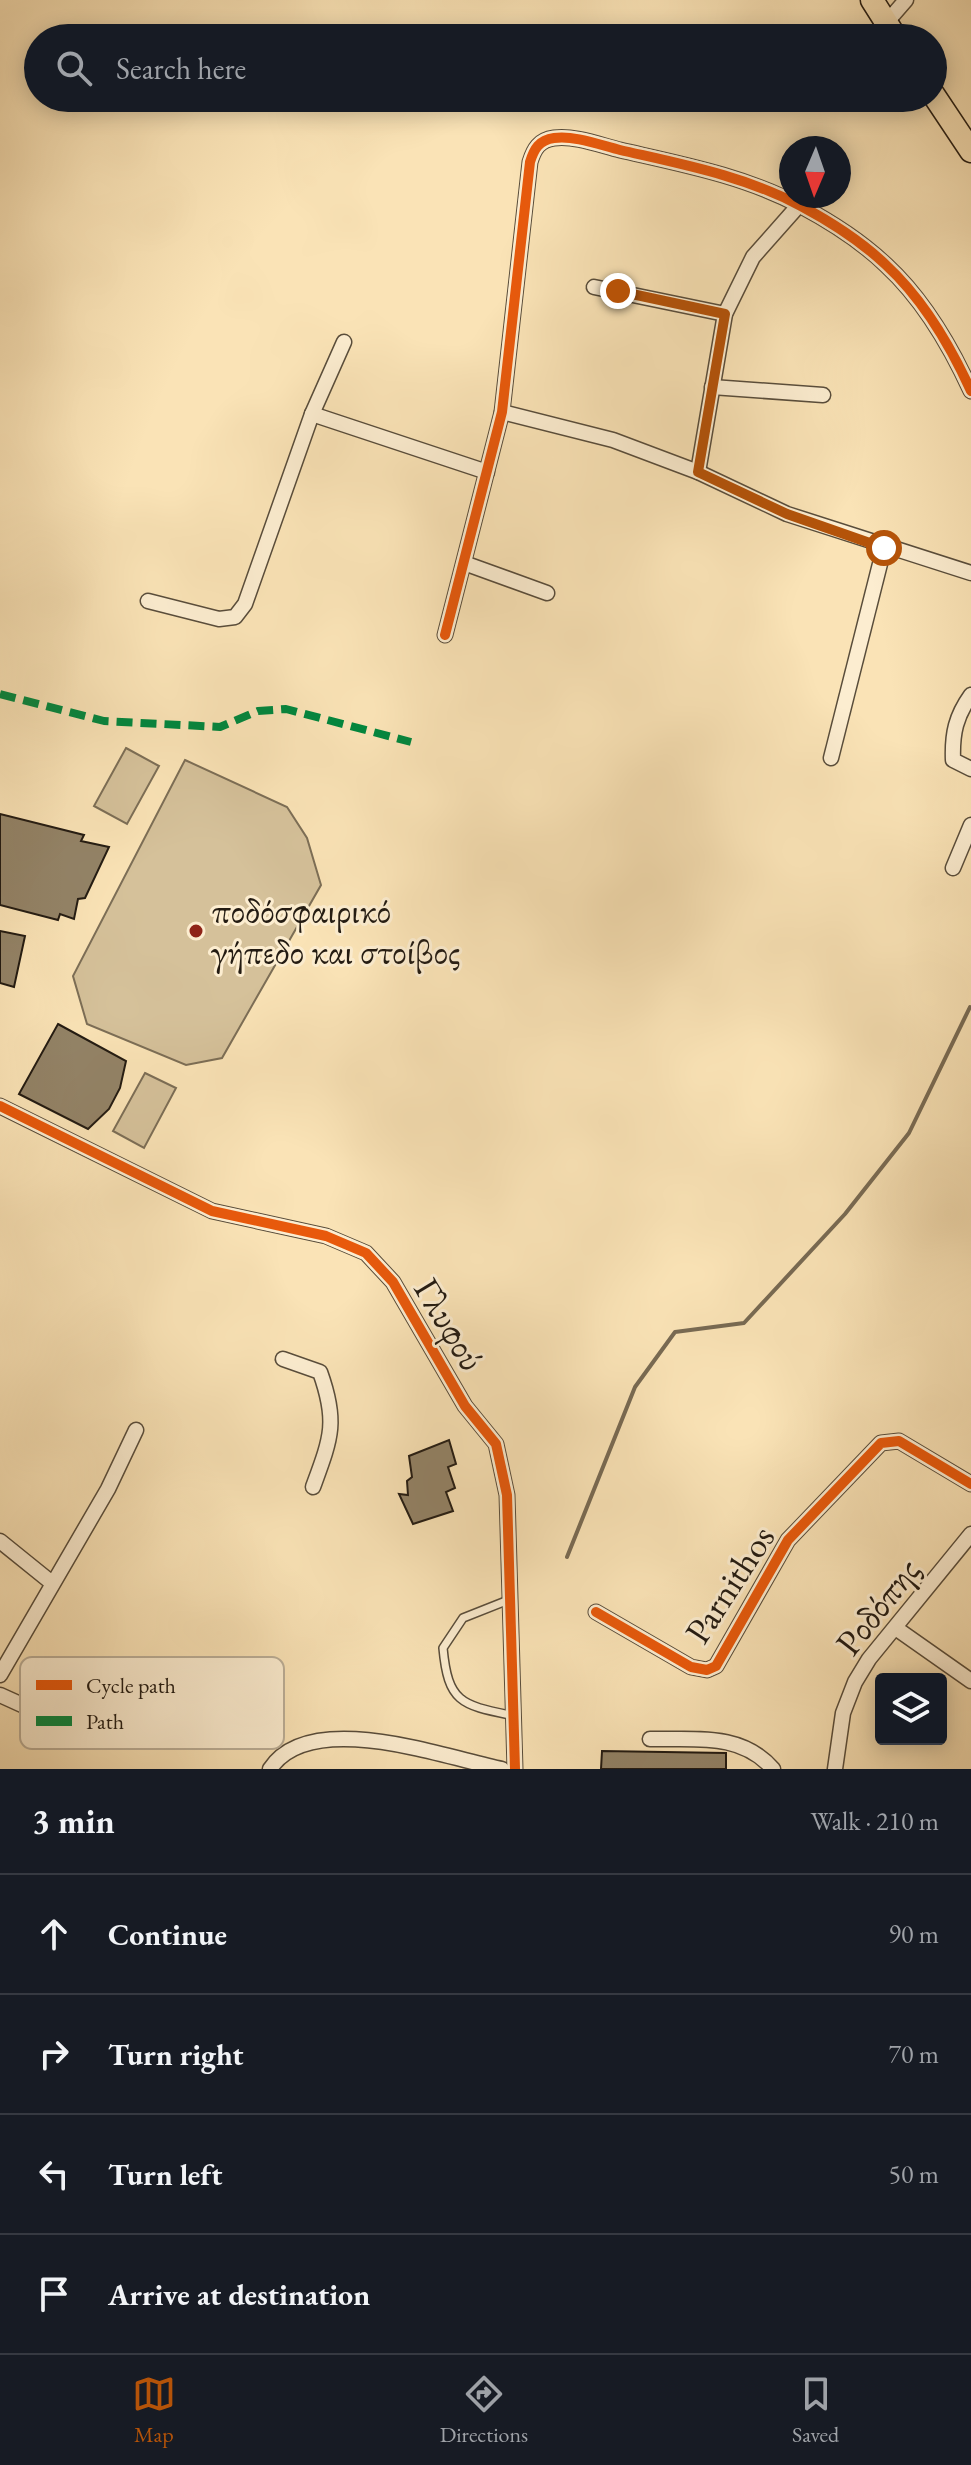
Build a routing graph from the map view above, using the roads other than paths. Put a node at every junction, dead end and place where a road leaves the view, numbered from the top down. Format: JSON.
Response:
{"nodes":[{"id":1,"x":872,"y":0,"type":"edge"},
{"id":2,"x":906,"y":0,"type":"edge"},
{"id":3,"x":887,"y":24,"type":"edge"},
{"id":4,"x":894,"y":24,"type":"edge"},
{"id":5,"x":945,"y":112,"type":"edge"},
{"id":6,"x":971,"y":151,"type":"edge"},
{"id":7,"x":779,"y":198,"type":"edge"},
{"id":8,"x":796,"y":208,"type":"edge"},
{"id":9,"x":804,"y":208,"type":"edge"},
{"id":10,"x":594,"y":287,"type":"dead end"},
{"id":11,"x":725,"y":314,"type":"junction"},
{"id":12,"x":344,"y":342,"type":"dead end"},
{"id":13,"x":712,"y":387,"type":"junction"},
{"id":14,"x":971,"y":391,"type":"edge"},
{"id":15,"x":823,"y":395,"type":"dead end"},
{"id":16,"x":502,"y":412,"type":"junction"},
{"id":17,"x":312,"y":414,"type":"junction"},
{"id":18,"x":487,"y":472,"type":"junction"},
{"id":19,"x":698,"y":472,"type":"junction"},
{"id":20,"x":884,"y":548,"type":"junction"},
{"id":21,"x":464,"y":563,"type":"junction"},
{"id":22,"x":971,"y":573,"type":"edge"},
{"id":23,"x":547,"y":593,"type":"dead end"},
{"id":24,"x":148,"y":601,"type":"dead end"},
{"id":25,"x":445,"y":635,"type":"dead end"},
{"id":26,"x":971,"y":695,"type":"edge"},
{"id":27,"x":831,"y":758,"type":"dead end"},
{"id":28,"x":971,"y":769,"type":"edge"},
{"id":29,"x":971,"y":825,"type":"edge"},
{"id":30,"x":953,"y":868,"type":"dead end"},
{"id":31,"x":0,"y":1106,"type":"edge"},
{"id":32,"x":283,"y":1359,"type":"dead end"},
{"id":33,"x":136,"y":1430,"type":"dead end"},
{"id":34,"x":971,"y":1484,"type":"edge"},
{"id":35,"x":313,"y":1487,"type":"dead end"},
{"id":36,"x":971,"y":1534,"type":"edge"},
{"id":37,"x":0,"y":1541,"type":"edge"},
{"id":38,"x":52,"y":1583,"type":"junction"},
{"id":39,"x":511,"y":1599,"type":"junction"},
{"id":40,"x":596,"y":1612,"type":"dead end"},
{"id":41,"x":897,"y":1629,"type":"junction"},
{"id":42,"x":0,"y":1675,"type":"edge"},
{"id":43,"x":971,"y":1681,"type":"edge"},
{"id":44,"x":0,"y":1695,"type":"edge"},
{"id":45,"x":20,"y":1704,"type":"edge"},
{"id":46,"x":510,"y":1715,"type":"junction"},
{"id":47,"x":650,"y":1739,"type":"dead end"},
{"id":48,"x":270,"y":1769,"type":"edge"},
{"id":49,"x":502,"y":1769,"type":"edge"},
{"id":50,"x":515,"y":1769,"type":"edge"},
{"id":51,"x":773,"y":1769,"type":"edge"},
{"id":52,"x":835,"y":1769,"type":"edge"}],
"edges":[{"from":1,"to":3,"type":"main road"},
{"from":2,"to":4,"type":"street"},
{"from":5,"to":6,"type":"main road"},
{"from":7,"to":16,"type":"street"},
{"from":8,"to":11,"type":"street"},
{"from":9,"to":14,"type":"street"},
{"from":10,"to":11,"type":"street"},
{"from":11,"to":13,"type":"street"},
{"from":12,"to":17,"type":"street"},
{"from":13,"to":15,"type":"street"},
{"from":13,"to":19,"type":"street"},
{"from":16,"to":18,"type":"street"},
{"from":16,"to":19,"type":"street"},
{"from":17,"to":18,"type":"street"},
{"from":17,"to":24,"type":"street"},
{"from":18,"to":21,"type":"street"},
{"from":19,"to":20,"type":"street"},
{"from":20,"to":22,"type":"street"},
{"from":20,"to":27,"type":"street"},
{"from":21,"to":23,"type":"street"},
{"from":21,"to":25,"type":"street"},
{"from":26,"to":28,"type":"street"},
{"from":29,"to":30,"type":"street"},
{"from":31,"to":39,"type":"street","name":"Γλυφού"},
{"from":32,"to":35,"type":"street"},
{"from":33,"to":38,"type":"street"},
{"from":34,"to":40,"type":"street","name":"Parnithos"},
{"from":36,"to":41,"type":"street","name":"Ροδόπης"},
{"from":37,"to":38,"type":"street"},
{"from":38,"to":42,"type":"street"},
{"from":39,"to":46,"type":"street","name":"Γλυφού"},
{"from":39,"to":46,"type":"lane"},
{"from":41,"to":43,"type":"street"},
{"from":41,"to":52,"type":"street","name":"Ροδόπης"},
{"from":44,"to":45,"type":"street"},
{"from":46,"to":50,"type":"street","name":"Γλυφού"},
{"from":47,"to":51,"type":"street"},
{"from":48,"to":49,"type":"street"}]}
